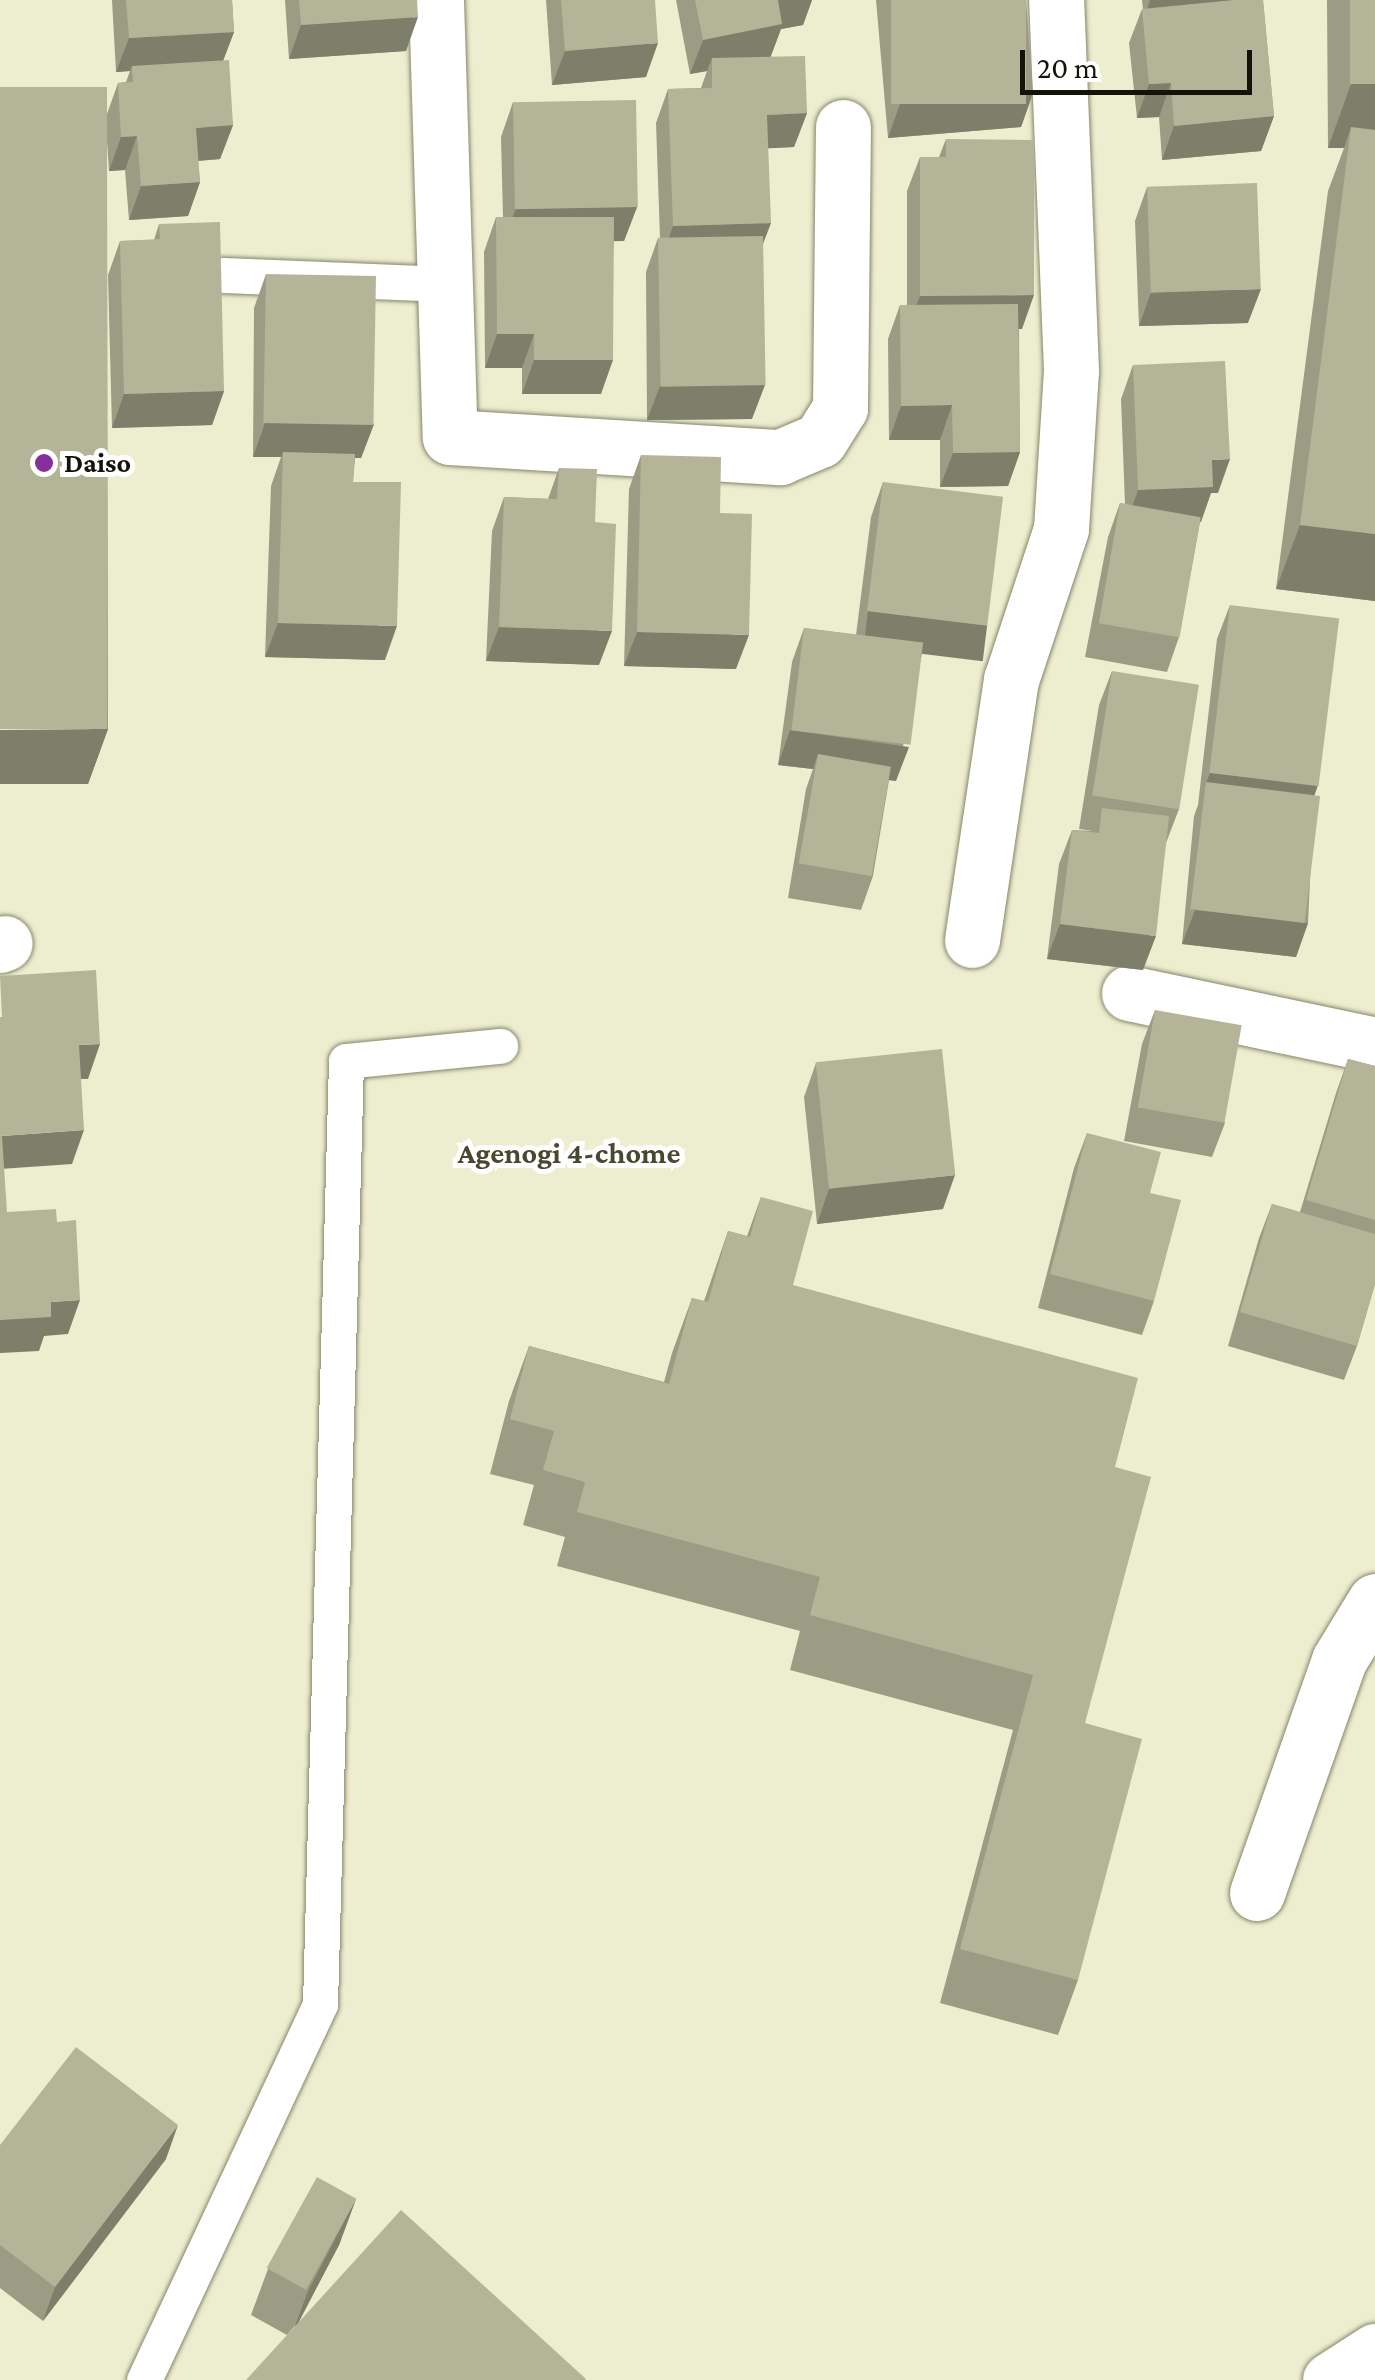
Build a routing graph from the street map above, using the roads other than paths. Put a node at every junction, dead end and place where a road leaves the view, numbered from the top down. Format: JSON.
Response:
{"nodes":[{"id":1,"x":436,"y":0,"type":"edge"},
{"id":2,"x":1056,"y":0,"type":"edge"},
{"id":3,"x":842,"y":127,"type":"dead end"},
{"id":4,"x":223,"y":275,"type":"edge"},
{"id":5,"x":447,"y":284,"type":"junction"},
{"id":6,"x":972,"y":940,"type":"dead end"},
{"id":7,"x":1129,"y":992,"type":"dead end"},
{"id":8,"x":1375,"y":1045,"type":"edge"},
{"id":9,"x":500,"y":1046,"type":"dead end"},
{"id":10,"x":1375,"y":1601,"type":"edge"},
{"id":11,"x":1256,"y":1893,"type":"dead end"},
{"id":12,"x":1375,"y":2351,"type":"edge"},
{"id":13,"x":144,"y":2380,"type":"edge"},
{"id":14,"x":1330,"y":2380,"type":"edge"}],
"edges":[{"from":1,"to":5,"type":"street"},
{"from":2,"to":6,"type":"street"},
{"from":3,"to":5,"type":"street"},
{"from":4,"to":5,"type":"lane"},
{"from":7,"to":8,"type":"street"},
{"from":9,"to":13,"type":"lane"},
{"from":10,"to":11,"type":"street"},
{"from":12,"to":14,"type":"street"}]}
